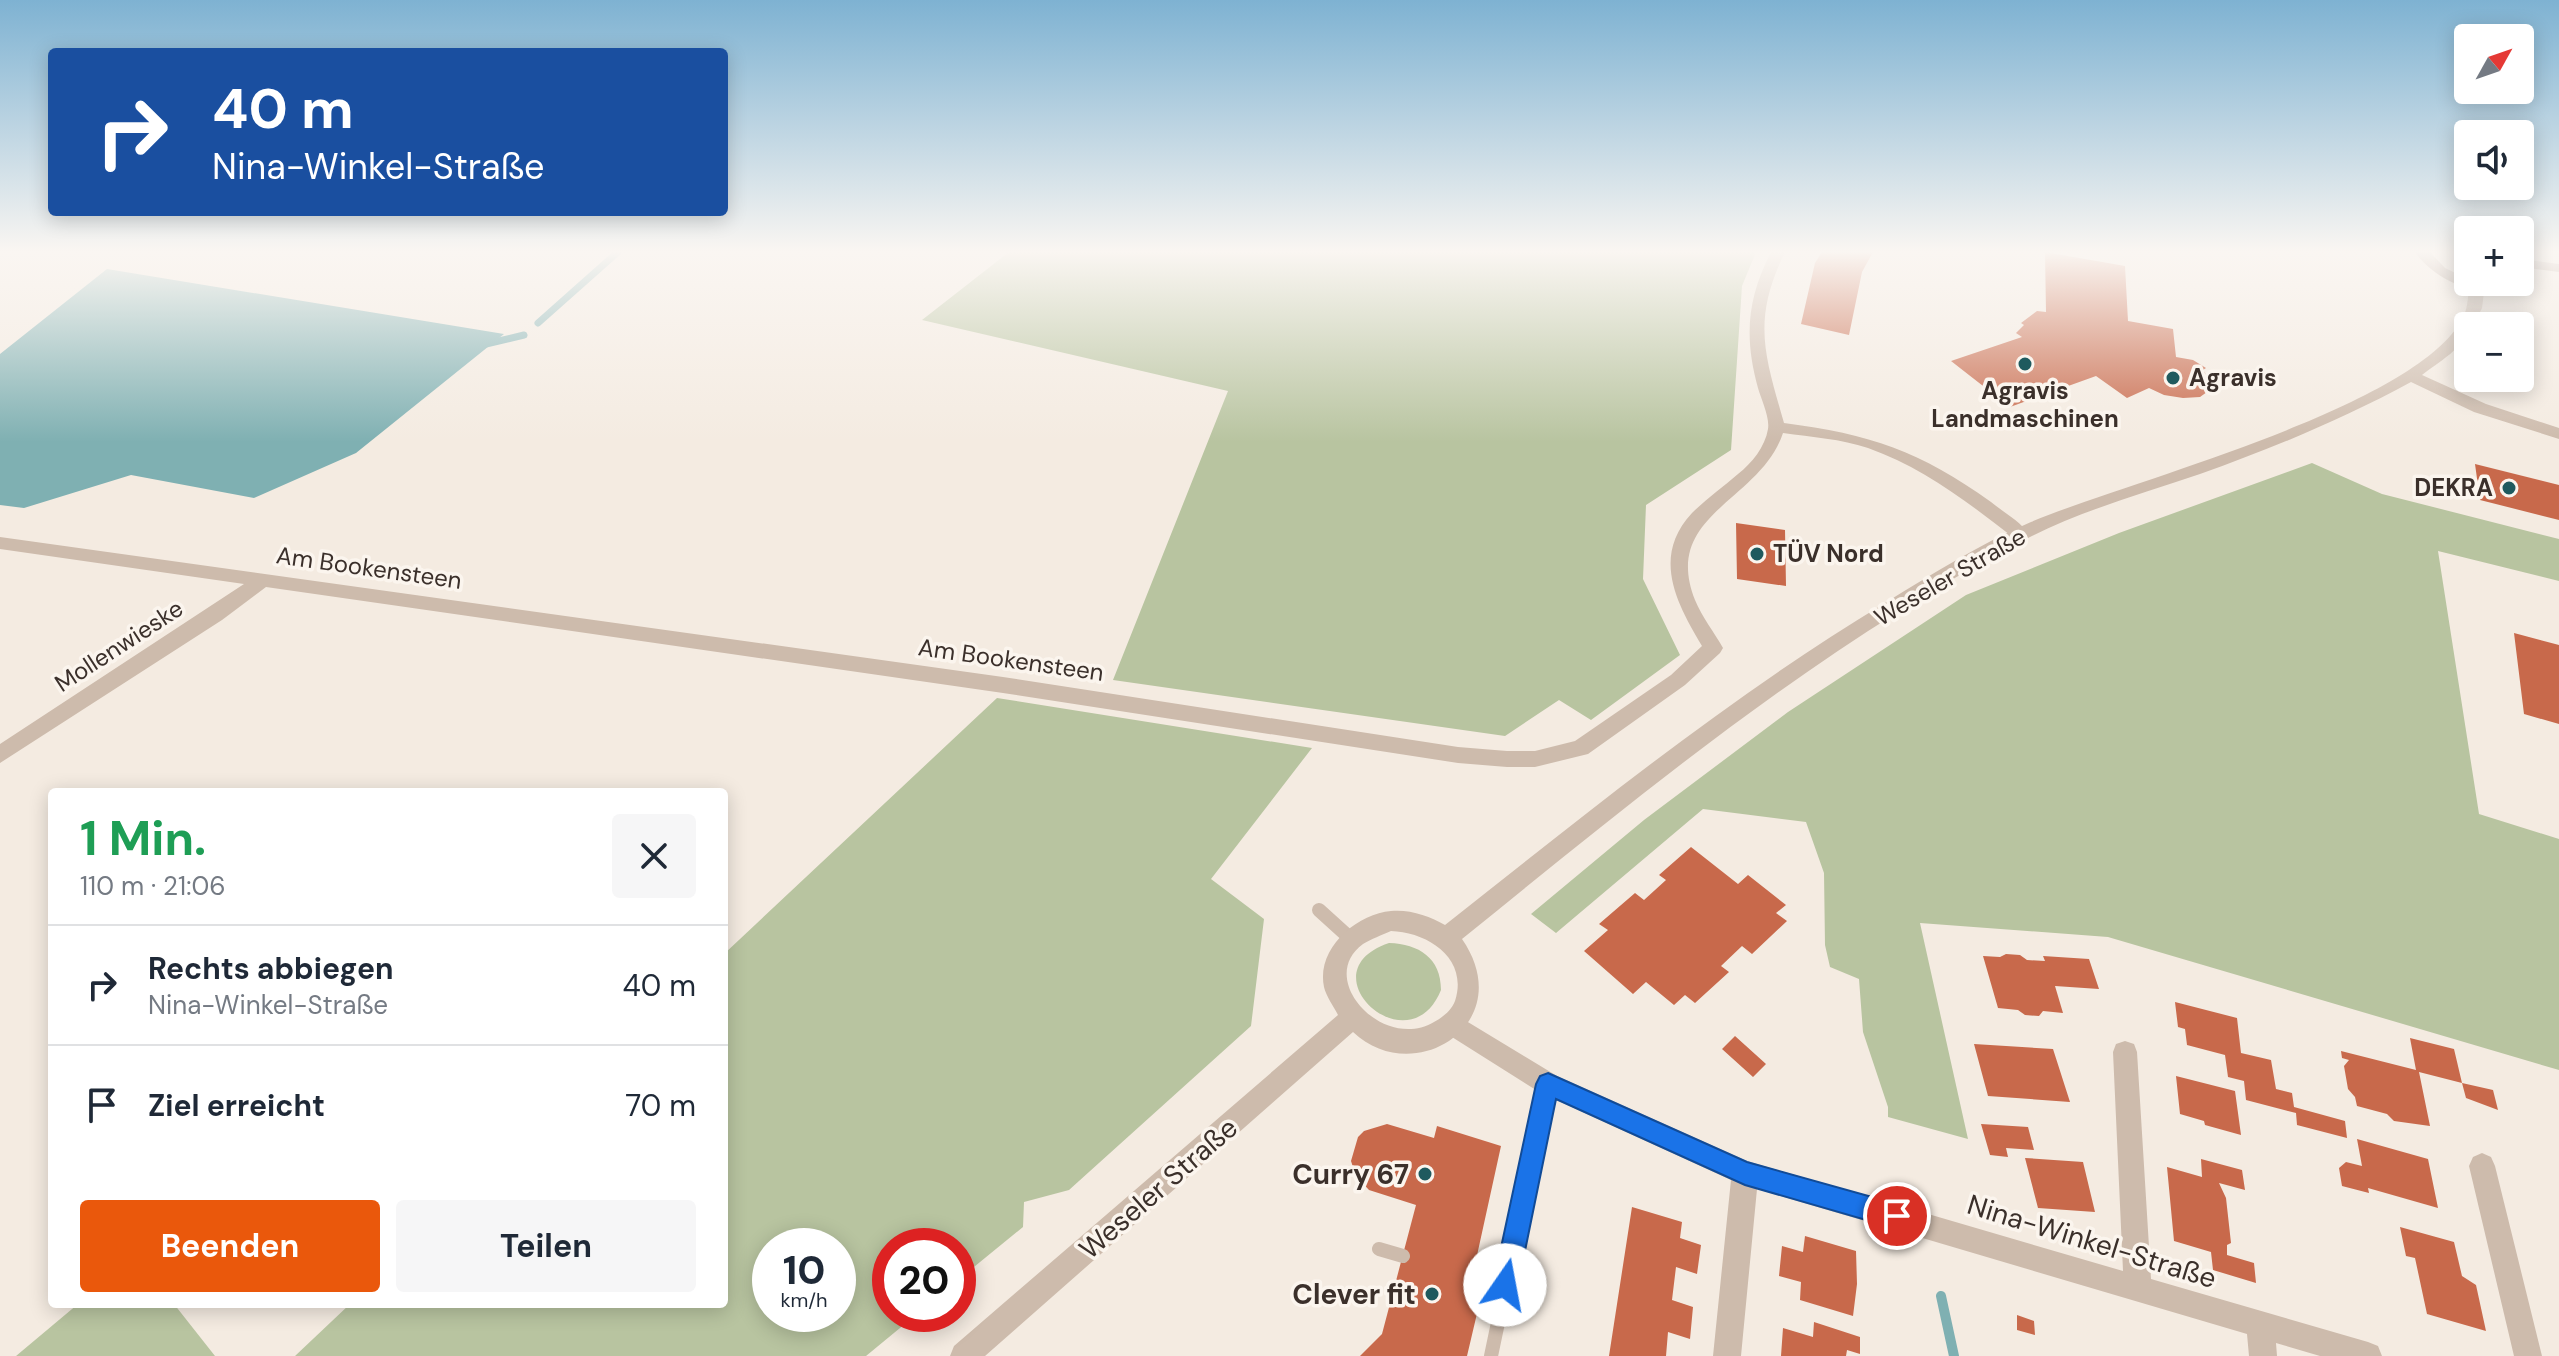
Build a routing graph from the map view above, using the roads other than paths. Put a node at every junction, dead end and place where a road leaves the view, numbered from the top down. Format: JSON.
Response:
{"nodes":[{"id":1,"x":1755,"y":315,"type":"edge"},
{"id":2,"x":2472,"y":315,"type":"edge"},
{"id":3,"x":2411,"y":376,"type":"junction"},
{"id":4,"x":1777,"y":427,"type":"junction"},
{"id":5,"x":2559,"y":434,"type":"edge"},
{"id":6,"x":2020,"y":534,"type":"junction"},
{"id":7,"x":0,"y":543,"type":"edge"},
{"id":8,"x":264,"y":579,"type":"junction"},
{"id":9,"x":0,"y":755,"type":"edge"},
{"id":10,"x":1319,"y":910,"type":"dead end"},
{"id":11,"x":1446,"y":938,"type":"junction"},
{"id":12,"x":1351,"y":939,"type":"junction"},
{"id":13,"x":1351,"y":1019,"type":"junction"},
{"id":14,"x":1453,"y":1024,"type":"junction"},
{"id":15,"x":2125,"y":1052,"type":"dead end"},
{"id":16,"x":1548,"y":1084,"type":"junction"},
{"id":17,"x":2482,"y":1166,"type":"dead end"},
{"id":18,"x":1745,"y":1173,"type":"junction"},
{"id":19,"x":1379,"y":1249,"type":"dead end"},
{"id":20,"x":1403,"y":1256,"type":"dead end"},
{"id":21,"x":1473,"y":1276,"type":"dead end"},
{"id":22,"x":1505,"y":1285,"type":"junction"},
{"id":23,"x":2138,"y":1287,"type":"junction"},
{"id":24,"x":2260,"y":1324,"type":"junction"},
{"id":25,"x":964,"y":1356,"type":"edge"},
{"id":26,"x":1491,"y":1356,"type":"edge"},
{"id":27,"x":1727,"y":1356,"type":"edge"},
{"id":28,"x":2263,"y":1356,"type":"edge"},
{"id":29,"x":2368,"y":1356,"type":"edge"},
{"id":30,"x":2528,"y":1356,"type":"edge"}],
"edges":[{"from":1,"to":4,"type":"street"},
{"from":2,"to":3,"type":"street","name":"Weseler Straße"},
{"from":3,"to":5,"type":"street"},
{"from":3,"to":6,"type":"street","name":"Weseler Straße"},
{"from":4,"to":6,"type":"street"},
{"from":4,"to":8,"type":"street","name":"Am Bookensteen"},
{"from":6,"to":11,"type":"street","name":"Weseler Straße"},
{"from":7,"to":8,"type":"street","name":"Am Bookensteen"},
{"from":8,"to":9,"type":"street","name":"Mollenwieske"},
{"from":10,"to":12,"type":"lane"},
{"from":11,"to":12,"type":"street"},
{"from":11,"to":14,"type":"street"},
{"from":12,"to":13,"type":"street"},
{"from":13,"to":14,"type":"street"},
{"from":13,"to":25,"type":"street","name":"Weseler Straße"},
{"from":14,"to":16,"type":"street","name":"Nina-Winkel-Straße"},
{"from":15,"to":23,"type":"street"},
{"from":16,"to":18,"type":"street","name":"Nina-Winkel-Straße"},
{"from":16,"to":22,"type":"lane"},
{"from":17,"to":30,"type":"street"},
{"from":18,"to":23,"type":"street","name":"Nina-Winkel-Straße"},
{"from":18,"to":27,"type":"street"},
{"from":19,"to":20,"type":"lane"},
{"from":21,"to":22,"type":"lane"},
{"from":22,"to":26,"type":"lane"},
{"from":23,"to":24,"type":"street","name":"Nina-Winkel-Straße"},
{"from":24,"to":28,"type":"street"},
{"from":24,"to":29,"type":"street","name":"Nina-Winkel-Straße"}]}
